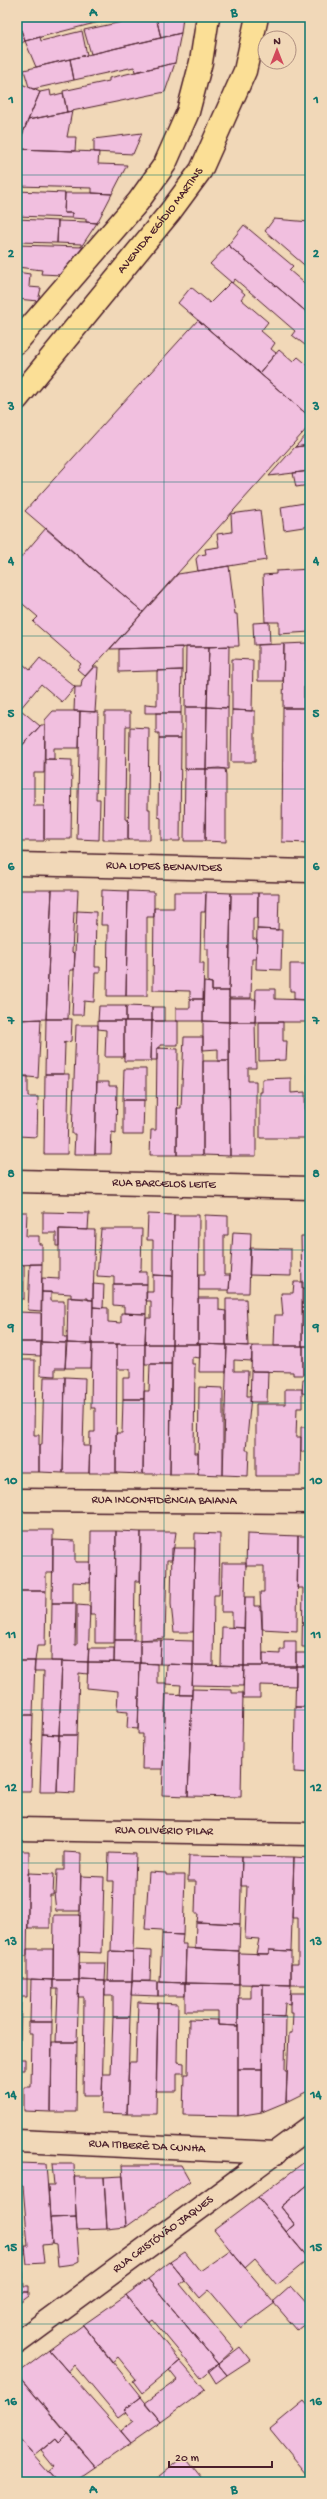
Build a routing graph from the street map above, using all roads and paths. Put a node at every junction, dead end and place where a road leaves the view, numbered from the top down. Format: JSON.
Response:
{"nodes":[{"id":1,"x":208,"y":17,"type":"edge"},
{"id":2,"x":257,"y":17,"type":"edge"},
{"id":3,"x":17,"y":342,"type":"edge"},
{"id":4,"x":17,"y":399,"type":"edge"},
{"id":5,"x":17,"y":864,"type":"edge"},
{"id":6,"x":310,"y":871,"type":"edge"},
{"id":7,"x":17,"y":1181,"type":"edge"},
{"id":8,"x":310,"y":1188,"type":"edge"},
{"id":9,"x":17,"y":1500,"type":"edge"},
{"id":10,"x":310,"y":1502,"type":"edge"},
{"id":11,"x":17,"y":1829,"type":"edge"},
{"id":12,"x":310,"y":1834,"type":"edge"},
{"id":13,"x":310,"y":2126,"type":"edge"},
{"id":14,"x":17,"y":2141,"type":"edge"},
{"id":15,"x":276,"y":2153,"type":"junction"},
{"id":16,"x":17,"y":2343,"type":"edge"}],
"edges":[{"from":1,"to":3,"type":"main road"},
{"from":2,"to":4,"type":"main road","name":"AVENIDA EGÍDIO MARTINS"},
{"from":5,"to":6,"type":"street","name":"RUA LOPES BENAVIDES"},
{"from":7,"to":8,"type":"street","name":"RUA BARCELOS LEITE"},
{"from":9,"to":10,"type":"street","name":"RUA INCONFIDÊNCIA BAIANA"},
{"from":11,"to":12,"type":"street","name":"RUA OLIVÉRIO PILAR"},
{"from":13,"to":15,"type":"street","name":"RUA CRISTÓVÃO JAQUES"},
{"from":14,"to":15,"type":"street","name":"RUA ITIBERÊ DA CUNHA"},
{"from":15,"to":16,"type":"street","name":"RUA CRISTÓVÃO JAQUES"}]}
